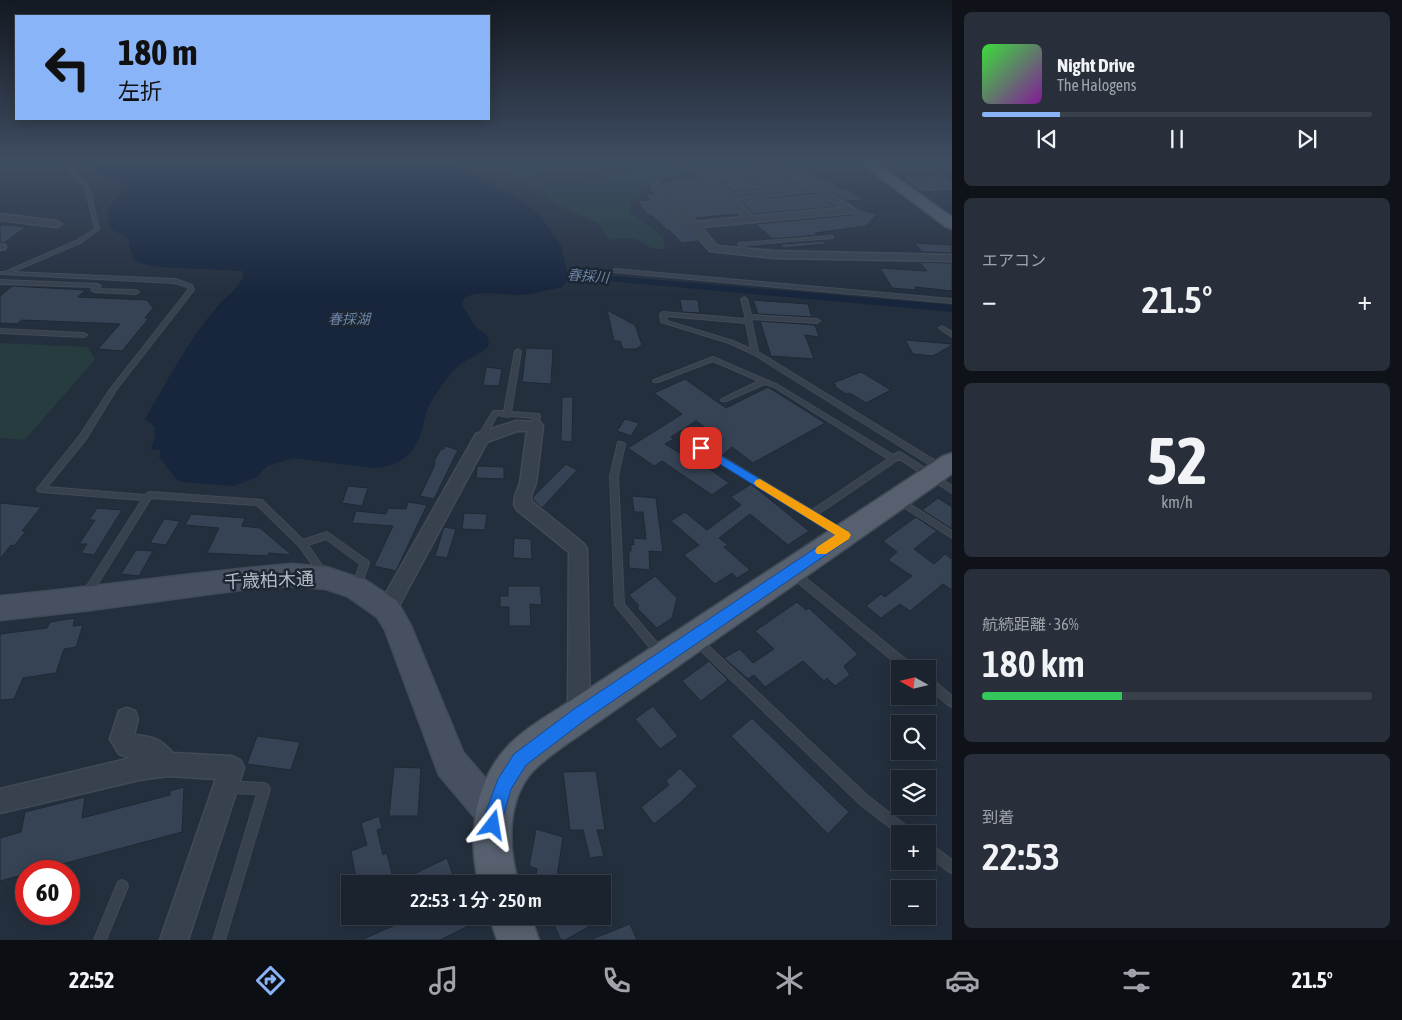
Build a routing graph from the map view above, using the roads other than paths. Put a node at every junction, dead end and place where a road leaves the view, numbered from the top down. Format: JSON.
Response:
{"nodes":[{"id":1,"x":93,"y":207,"type":"edge"},
{"id":2,"x":677,"y":207,"type":"edge"},
{"id":3,"x":738,"y":207,"type":"edge"},
{"id":4,"x":847,"y":207,"type":"edge"},
{"id":5,"x":928,"y":207,"type":"edge"},
{"id":6,"x":1,"y":218,"type":"edge"},
{"id":7,"x":751,"y":220,"type":"junction"},
{"id":8,"x":56,"y":224,"type":"dead end"},
{"id":9,"x":952,"y":224,"type":"edge"},
{"id":10,"x":694,"y":225,"type":"junction"},
{"id":11,"x":831,"y":237,"type":"dead end"},
{"id":12,"x":749,"y":254,"type":"junction"},
{"id":13,"x":952,"y":258,"type":"edge"},
{"id":14,"x":616,"y":271,"type":"dead end"},
{"id":15,"x":1,"y":274,"type":"edge"},
{"id":16,"x":0,"y":282,"type":"edge"},
{"id":17,"x":136,"y":292,"type":"dead end"},
{"id":18,"x":744,"y":299,"type":"dead end"},
{"id":19,"x":952,"y":301,"type":"edge"},
{"id":20,"x":748,"y":319,"type":"junction"},
{"id":21,"x":816,"y":321,"type":"dead end"},
{"id":22,"x":942,"y":328,"type":"dead end"},
{"id":23,"x":0,"y":331,"type":"edge"},
{"id":24,"x":84,"y":334,"type":"dead end"},
{"id":25,"x":952,"y":336,"type":"edge"},
{"id":26,"x":518,"y":351,"type":"dead end"},
{"id":27,"x":755,"y":353,"type":"junction"},
{"id":28,"x":766,"y":381,"type":"junction"},
{"id":29,"x":656,"y":382,"type":"dead end"},
{"id":30,"x":724,"y":400,"type":"dead end"},
{"id":31,"x":507,"y":414,"type":"junction"},
{"id":32,"x":535,"y":426,"type":"junction"},
{"id":33,"x":481,"y":438,"type":"junction"},
{"id":34,"x":685,"y":438,"type":"dead end"},
{"id":35,"x":621,"y":444,"type":"dead end"},
{"id":36,"x":894,"y":459,"type":"junction"},
{"id":37,"x":945,"y":474,"type":"edge"},
{"id":38,"x":147,"y":498,"type":"junction"},
{"id":39,"x":898,"y":500,"type":"junction"},
{"id":40,"x":812,"y":514,"type":"junction"},
{"id":41,"x":845,"y":535,"type":"junction"},
{"id":42,"x":952,"y":535,"type":"edge"},
{"id":43,"x":302,"y":544,"type":"junction"},
{"id":44,"x":791,"y":571,"type":"junction"},
{"id":45,"x":326,"y":578,"type":"junction"},
{"id":46,"x":356,"y":588,"type":"junction"},
{"id":47,"x":83,"y":600,"type":"junction"},
{"id":48,"x":0,"y":608,"type":"edge"},
{"id":49,"x":387,"y":609,"type":"junction"},
{"id":50,"x":694,"y":638,"type":"junction"},
{"id":51,"x":664,"y":658,"type":"junction"},
{"id":52,"x":900,"y":660,"type":"edge"},
{"id":53,"x":936,"y":689,"type":"edge"},
{"id":54,"x":952,"y":702,"type":"edge"},
{"id":55,"x":579,"y":715,"type":"junction"},
{"id":56,"x":127,"y":719,"type":"dead end"},
{"id":57,"x":168,"y":764,"type":"junction"},
{"id":58,"x":226,"y":786,"type":"junction"},
{"id":59,"x":0,"y":801,"type":"edge"},
{"id":60,"x":494,"y":814,"type":"junction"},
{"id":61,"x":896,"y":825,"type":"edge"},
{"id":62,"x":936,"y":855,"type":"edge"},
{"id":63,"x":952,"y":867,"type":"edge"},
{"id":64,"x":496,"y":875,"type":"edge"},
{"id":65,"x":122,"y":886,"type":"dead end"},
{"id":66,"x":513,"y":925,"type":"edge"},
{"id":67,"x":100,"y":940,"type":"edge"},
{"id":68,"x":174,"y":940,"type":"edge"},
{"id":69,"x":219,"y":940,"type":"edge"},
{"id":70,"x":518,"y":940,"type":"edge"}],
"edges":[{"from":1,"to":15,"type":"lane"},
{"from":2,"to":10,"type":"street"},
{"from":3,"to":7,"type":"street"},
{"from":4,"to":7,"type":"street"},
{"from":5,"to":9,"type":"main road"},
{"from":6,"to":8,"type":"street"},
{"from":7,"to":10,"type":"street"},
{"from":10,"to":12,"type":"street"},
{"from":11,"to":12,"type":"lane"},
{"from":12,"to":13,"type":"street"},
{"from":14,"to":19,"type":"lane"},
{"from":15,"to":38,"type":"lane"},
{"from":16,"to":17,"type":"lane"},
{"from":18,"to":20,"type":"lane"},
{"from":20,"to":21,"type":"lane"},
{"from":20,"to":27,"type":"lane"},
{"from":20,"to":27,"type":"lane"},
{"from":22,"to":25,"type":"lane"},
{"from":23,"to":24,"type":"lane"},
{"from":26,"to":31,"type":"lane"},
{"from":27,"to":37,"type":"lane"},
{"from":28,"to":29,"type":"lane"},
{"from":28,"to":30,"type":"lane"},
{"from":28,"to":36,"type":"lane"},
{"from":31,"to":32,"type":"lane"},
{"from":31,"to":33,"type":"lane"},
{"from":32,"to":33,"type":"street"},
{"from":32,"to":55,"type":"street"},
{"from":33,"to":49,"type":"street"},
{"from":34,"to":40,"type":"lane"},
{"from":35,"to":51,"type":"lane"},
{"from":36,"to":37,"type":"lane"},
{"from":36,"to":40,"type":"lane"},
{"from":37,"to":39,"type":"main road"},
{"from":38,"to":43,"type":"lane"},
{"from":38,"to":47,"type":"lane"},
{"from":39,"to":41,"type":"main road"},
{"from":39,"to":42,"type":"lane"},
{"from":40,"to":41,"type":"lane"},
{"from":41,"to":44,"type":"main road"},
{"from":43,"to":45,"type":"lane"},
{"from":43,"to":46,"type":"lane"},
{"from":44,"to":50,"type":"main road"},
{"from":44,"to":52,"type":"lane"},
{"from":45,"to":46,"type":"street","name":"千歳柏木通"},
{"from":45,"to":47,"type":"street","name":"千歳柏木通"},
{"from":46,"to":49,"type":"street","name":"千歳柏木通"},
{"from":47,"to":48,"type":"street","name":"千歳柏木通"},
{"from":49,"to":60,"type":"street","name":"千歳柏木通"},
{"from":50,"to":51,"type":"main road"},
{"from":50,"to":61,"type":"lane"},
{"from":51,"to":55,"type":"main road"},
{"from":53,"to":54,"type":"lane"},
{"from":55,"to":60,"type":"main road"},
{"from":56,"to":57,"type":"street"},
{"from":57,"to":58,"type":"street"},
{"from":57,"to":59,"type":"street"},
{"from":58,"to":68,"type":"street"},
{"from":58,"to":69,"type":"lane"},
{"from":60,"to":64,"type":"main road"},
{"from":62,"to":63,"type":"lane"},
{"from":65,"to":67,"type":"lane"},
{"from":66,"to":70,"type":"main road"}]}
